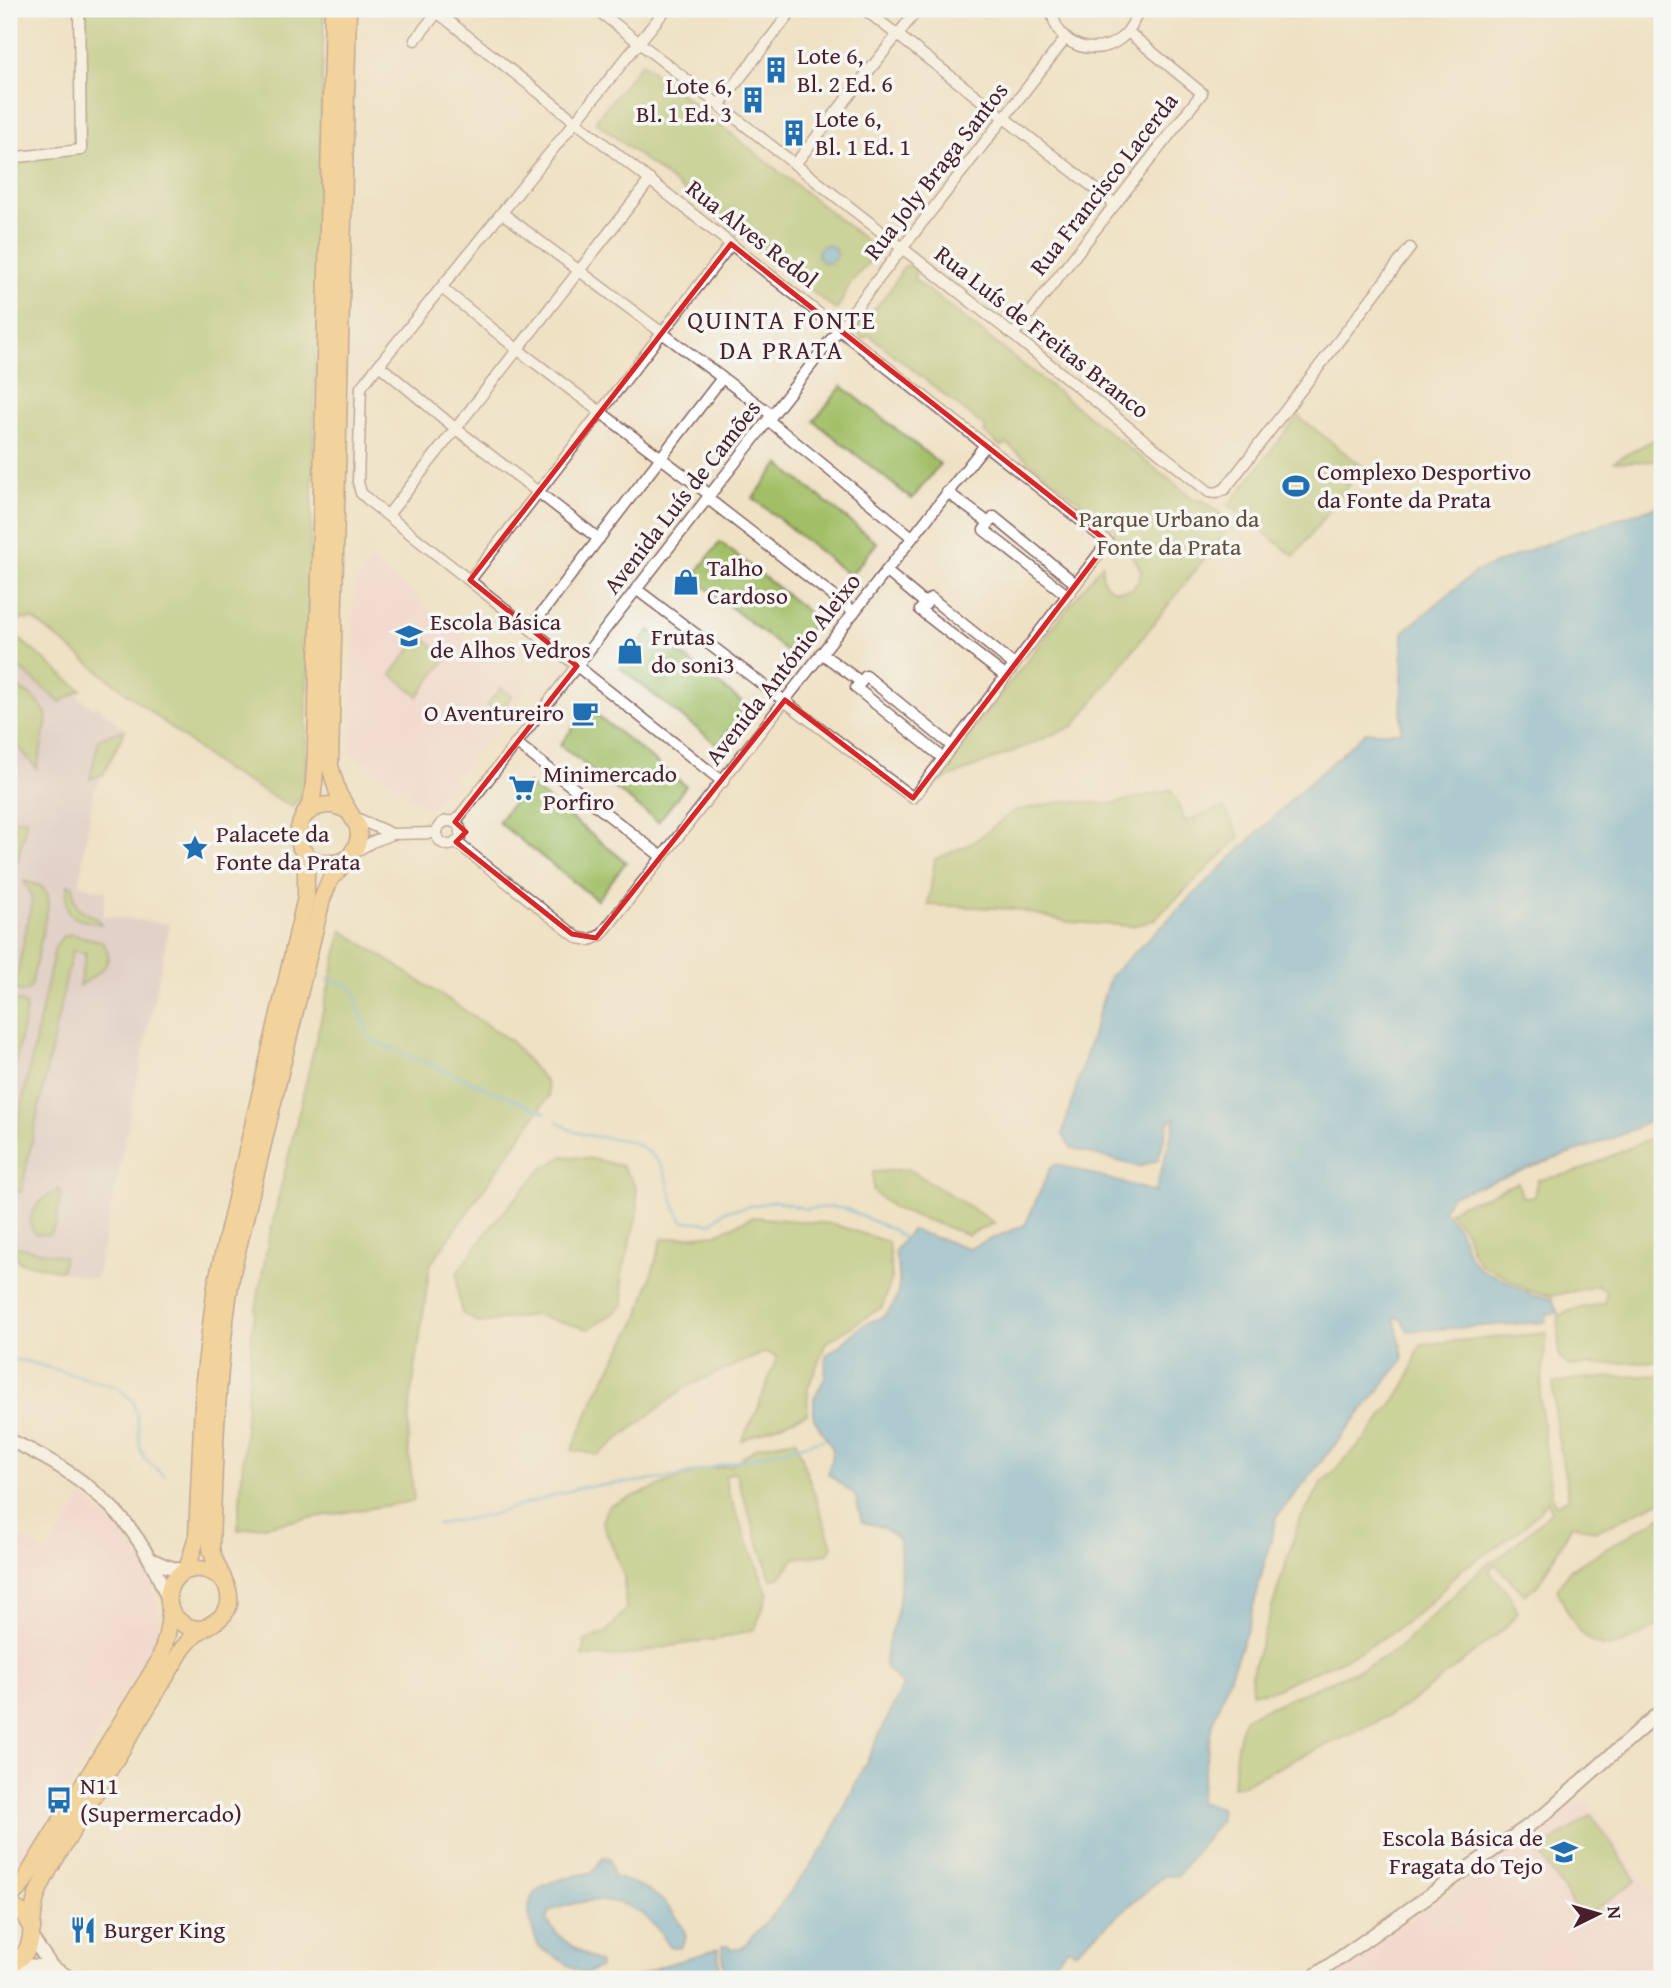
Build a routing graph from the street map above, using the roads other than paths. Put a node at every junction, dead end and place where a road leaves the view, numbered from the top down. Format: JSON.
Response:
{"nodes":[{"id":1,"x":79,"y":9,"type":"edge"},
{"id":2,"x":333,"y":9,"type":"edge"},
{"id":3,"x":348,"y":9,"type":"edge"},
{"id":4,"x":596,"y":9,"type":"edge"},
{"id":5,"x":666,"y":9,"type":"edge"},
{"id":6,"x":793,"y":9,"type":"edge"},
{"id":7,"x":864,"y":9,"type":"edge"},
{"id":8,"x":918,"y":9,"type":"edge"},
{"id":9,"x":1052,"y":9,"type":"edge"},
{"id":10,"x":1137,"y":9,"type":"edge"},
{"id":11,"x":439,"y":10,"type":"edge"},
{"id":12,"x":1128,"y":32,"type":"junction"},
{"id":13,"x":898,"y":34,"type":"junction"},
{"id":14,"x":1066,"y":38,"type":"junction"},
{"id":15,"x":415,"y":40,"type":"dead end"},
{"id":16,"x":639,"y":43,"type":"junction"},
{"id":17,"x":719,"y":104,"type":"junction"},
{"id":18,"x":1004,"y":117,"type":"junction"},
{"id":19,"x":576,"y":120,"type":"junction"},
{"id":20,"x":9,"y":158,"type":"edge"},
{"id":21,"x":795,"y":164,"type":"junction"},
{"id":22,"x":650,"y":180,"type":"junction"},
{"id":23,"x":1115,"y":204,"type":"junction"},
{"id":24,"x":502,"y":212,"type":"junction"},
{"id":25,"x":731,"y":244,"type":"junction"},
{"id":26,"x":902,"y":248,"type":"junction"},
{"id":27,"x":1410,"y":248,"type":"dead end"},
{"id":28,"x":579,"y":271,"type":"junction"},
{"id":29,"x":442,"y":288,"type":"junction"},
{"id":30,"x":839,"y":329,"type":"junction"},
{"id":31,"x":662,"y":332,"type":"junction"},
{"id":32,"x":1013,"y":335,"type":"junction"},
{"id":33,"x":517,"y":349,"type":"junction"},
{"id":34,"x":379,"y":365,"type":"junction"},
{"id":35,"x":722,"y":378,"type":"junction"},
{"id":36,"x":599,"y":412,"type":"junction"},
{"id":37,"x":770,"y":418,"type":"junction"},
{"id":38,"x":455,"y":428,"type":"junction"},
{"id":39,"x":985,"y":445,"type":"junction"},
{"id":40,"x":660,"y":458,"type":"junction"},
{"id":41,"x":947,"y":492,"type":"junction"},
{"id":42,"x":538,"y":493,"type":"junction"},
{"id":43,"x":708,"y":496,"type":"junction"},
{"id":44,"x":387,"y":515,"type":"junction"},
{"id":45,"x":989,"y":523,"type":"junction"},
{"id":46,"x":912,"y":537,"type":"junction"},
{"id":47,"x":599,"y":539,"type":"junction"},
{"id":48,"x":886,"y":571,"type":"junction"},
{"id":49,"x":470,"y":580,"type":"junction"},
{"id":50,"x":1076,"y":584,"type":"junction"},
{"id":51,"x":636,"y":589,"type":"junction"},
{"id":52,"x":1067,"y":595,"type":"junction"},
{"id":53,"x":926,"y":604,"type":"junction"},
{"id":54,"x":854,"y":612,"type":"junction"},
{"id":55,"x":531,"y":627,"type":"junction"},
{"id":56,"x":821,"y":653,"type":"junction"},
{"id":57,"x":1014,"y":665,"type":"junction"},
{"id":58,"x":577,"y":666,"type":"junction"},
{"id":59,"x":1005,"y":676,"type":"junction"},
{"id":60,"x":861,"y":682,"type":"junction"},
{"id":61,"x":785,"y":700,"type":"junction"},
{"id":62,"x":516,"y":743,"type":"junction"},
{"id":63,"x":953,"y":746,"type":"junction"},
{"id":64,"x":943,"y":758,"type":"junction"},
{"id":65,"x":723,"y":782,"type":"junction"},
{"id":66,"x":306,"y":814,"type":"junction"},
{"id":67,"x":351,"y":814,"type":"junction"},
{"id":68,"x":455,"y":822,"type":"junction"},
{"id":69,"x":437,"y":833,"type":"junction"},
{"id":70,"x":392,"y":834,"type":"junction"},
{"id":71,"x":456,"y":842,"type":"junction"},
{"id":72,"x":306,"y":854,"type":"junction"},
{"id":73,"x":662,"y":857,"type":"junction"},
{"id":74,"x":348,"y":858,"type":"junction"},
{"id":75,"x":9,"y":1440,"type":"edge"},
{"id":76,"x":150,"y":1559,"type":"junction"},
{"id":77,"x":186,"y":1571,"type":"junction"},
{"id":78,"x":223,"y":1581,"type":"junction"},
{"id":79,"x":169,"y":1604,"type":"junction"},
{"id":80,"x":204,"y":1629,"type":"junction"},
{"id":81,"x":1660,"y":1718,"type":"edge"},
{"id":82,"x":9,"y":1898,"type":"edge"},
{"id":83,"x":9,"y":1905,"type":"edge"},
{"id":84,"x":32,"y":1933,"type":"junction"},
{"id":85,"x":10,"y":1965,"type":"edge"},
{"id":86,"x":52,"y":1966,"type":"junction"},
{"id":87,"x":72,"y":1979,"type":"edge"},
{"id":88,"x":1310,"y":1979,"type":"edge"}],
"edges":[{"from":1,"to":20,"type":"street"},
{"from":2,"to":66,"type":"main road"},
{"from":3,"to":67,"type":"main road"},
{"from":4,"to":16,"type":"street","name":"Rua Luís de Freitas Branco"},
{"from":5,"to":16,"type":"street"},
{"from":6,"to":17,"type":"street"},
{"from":7,"to":13,"type":"street"},
{"from":8,"to":13,"type":"street"},
{"from":9,"to":14,"type":"street"},
{"from":10,"to":12,"type":"street"},
{"from":11,"to":15,"type":"street"},
{"from":11,"to":19,"type":"street","name":"Rua Alves Redol"},
{"from":12,"to":14,"type":"street"},
{"from":12,"to":23,"type":"street","name":"Rua Francisco Lacerda"},
{"from":13,"to":18,"type":"street"},
{"from":13,"to":21,"type":"street"},
{"from":14,"to":18,"type":"street","name":"Rua Joly Braga Santos"},
{"from":16,"to":17,"type":"street","name":"Rua Luís de Freitas Branco"},
{"from":16,"to":19,"type":"street"},
{"from":17,"to":21,"type":"street","name":"Rua Luís de Freitas Branco"},
{"from":18,"to":23,"type":"street"},
{"from":18,"to":26,"type":"street","name":"Rua Joly Braga Santos"},
{"from":19,"to":22,"type":"street","name":"Rua Alves Redol"},
{"from":19,"to":24,"type":"street"},
{"from":21,"to":26,"type":"street","name":"Rua Luís de Freitas Branco"},
{"from":22,"to":25,"type":"street","name":"Rua Alves Redol"},
{"from":22,"to":28,"type":"street"},
{"from":23,"to":32,"type":"street","name":"Rua Francisco Lacerda"},
{"from":24,"to":28,"type":"street"},
{"from":24,"to":29,"type":"street"},
{"from":25,"to":30,"type":"street","name":"Rua Alves Redol"},
{"from":25,"to":31,"type":"street"},
{"from":26,"to":30,"type":"street","name":"Rua Joly Braga Santos"},
{"from":26,"to":32,"type":"street","name":"Rua Luís de Freitas Branco"},
{"from":27,"to":32,"type":"street","name":"Rua Luís de Freitas Branco"},
{"from":28,"to":31,"type":"street"},
{"from":28,"to":33,"type":"street"},
{"from":29,"to":33,"type":"street"},
{"from":29,"to":34,"type":"street"},
{"from":30,"to":37,"type":"street","name":"Avenida Luís de Camões"},
{"from":30,"to":39,"type":"street","name":"Rua Alves Redol"},
{"from":31,"to":35,"type":"street"},
{"from":31,"to":36,"type":"street"},
{"from":33,"to":36,"type":"street"},
{"from":33,"to":38,"type":"street"},
{"from":34,"to":38,"type":"street"},
{"from":34,"to":44,"type":"street"},
{"from":35,"to":37,"type":"street"},
{"from":35,"to":40,"type":"street"},
{"from":36,"to":40,"type":"street"},
{"from":36,"to":42,"type":"street"},
{"from":37,"to":43,"type":"street","name":"Avenida Luís de Camões"},
{"from":37,"to":46,"type":"street"},
{"from":38,"to":42,"type":"street"},
{"from":38,"to":44,"type":"street"},
{"from":39,"to":41,"type":"street","name":"Avenida António Aleixo"},
{"from":39,"to":50,"type":"street","name":"Rua Alves Redol"},
{"from":40,"to":43,"type":"street"},
{"from":40,"to":47,"type":"street"},
{"from":41,"to":45,"type":"street"},
{"from":41,"to":46,"type":"street","name":"Avenida António Aleixo"},
{"from":42,"to":47,"type":"street"},
{"from":42,"to":49,"type":"street"},
{"from":43,"to":51,"type":"street","name":"Avenida Luís de Camões"},
{"from":43,"to":54,"type":"street"},
{"from":44,"to":49,"type":"street"},
{"from":45,"to":50,"type":"street"},
{"from":45,"to":52,"type":"street"},
{"from":46,"to":48,"type":"street","name":"Avenida António Aleixo"},
{"from":47,"to":55,"type":"street"},
{"from":48,"to":53,"type":"street"},
{"from":48,"to":54,"type":"street","name":"Avenida António Aleixo"},
{"from":49,"to":55,"type":"street"},
{"from":50,"to":52,"type":"street"},
{"from":51,"to":58,"type":"street","name":"Avenida Luís de Camões"},
{"from":51,"to":61,"type":"street"},
{"from":52,"to":57,"type":"street"},
{"from":53,"to":57,"type":"street"},
{"from":53,"to":59,"type":"street"},
{"from":54,"to":56,"type":"street","name":"Avenida António Aleixo"},
{"from":55,"to":58,"type":"street"},
{"from":56,"to":60,"type":"street"},
{"from":56,"to":61,"type":"street","name":"Avenida António Aleixo"},
{"from":57,"to":59,"type":"street"},
{"from":58,"to":62,"type":"street","name":"Avenida Luís de Camões"},
{"from":58,"to":65,"type":"street"},
{"from":59,"to":63,"type":"street"},
{"from":60,"to":63,"type":"street"},
{"from":60,"to":64,"type":"street"},
{"from":61,"to":64,"type":"street"},
{"from":61,"to":65,"type":"street","name":"Avenida António Aleixo"},
{"from":62,"to":68,"type":"street","name":"Avenida Luís de Camões"},
{"from":62,"to":73,"type":"street"},
{"from":63,"to":64,"type":"street"},
{"from":65,"to":73,"type":"street","name":"Avenida António Aleixo"},
{"from":66,"to":67,"type":"main road"},
{"from":66,"to":72,"type":"main road"},
{"from":67,"to":70,"type":"street"},
{"from":67,"to":74,"type":"main road"},
{"from":68,"to":69,"type":"street"},
{"from":68,"to":71,"type":"street"},
{"from":69,"to":70,"type":"street"},
{"from":69,"to":71,"type":"street"},
{"from":70,"to":74,"type":"street"},
{"from":71,"to":73,"type":"street","name":"Avenida António Aleixo"},
{"from":72,"to":74,"type":"main road"},
{"from":72,"to":77,"type":"main road"},
{"from":74,"to":78,"type":"main road"},
{"from":75,"to":76,"type":"street"},
{"from":76,"to":77,"type":"street"},
{"from":76,"to":79,"type":"street"},
{"from":77,"to":78,"type":"main road"},
{"from":77,"to":79,"type":"main road"},
{"from":78,"to":80,"type":"main road"},
{"from":79,"to":80,"type":"main road"},
{"from":79,"to":82,"type":"main road"},
{"from":80,"to":84,"type":"main road"},
{"from":81,"to":88,"type":"street"},
{"from":83,"to":84,"type":"main road"},
{"from":84,"to":85,"type":"main road"},
{"from":84,"to":86,"type":"street"},
{"from":85,"to":86,"type":"street"},
{"from":86,"to":87,"type":"street"}]}
